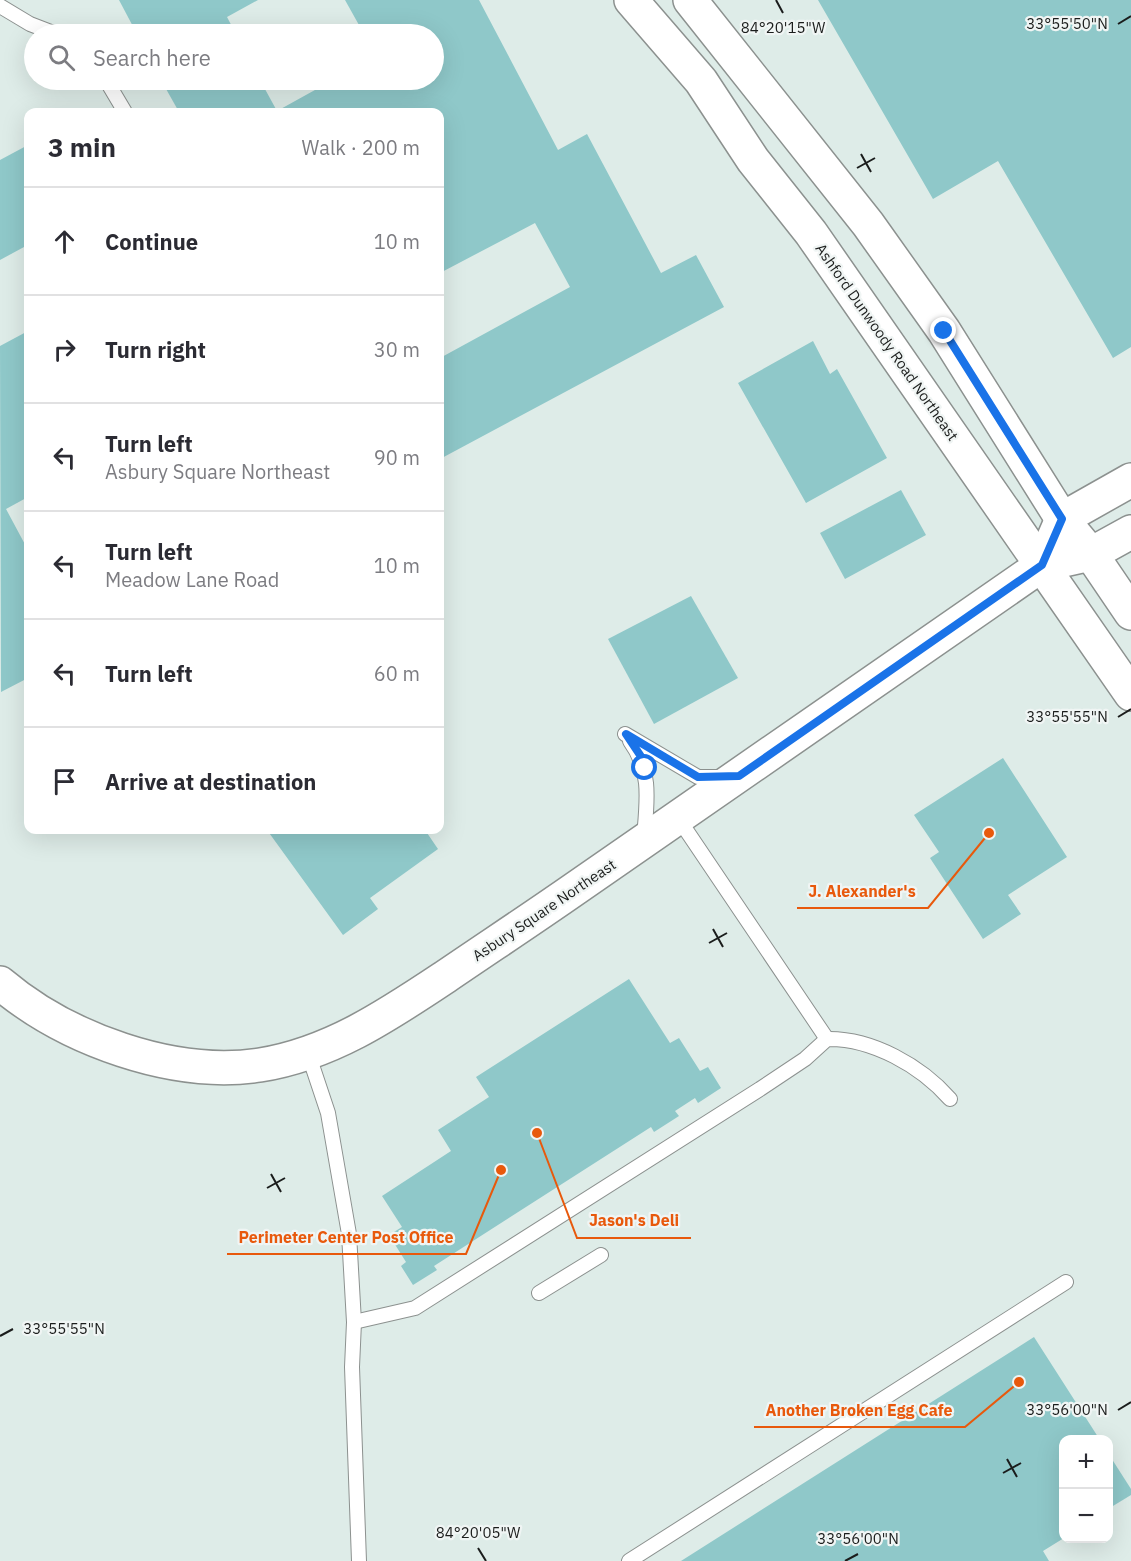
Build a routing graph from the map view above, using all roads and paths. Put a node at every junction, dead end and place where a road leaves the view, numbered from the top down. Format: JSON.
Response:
{"nodes":[{"id":1,"x":690,"y":0,"type":"edge"},
{"id":2,"x":632,"y":2,"type":"edge"},
{"id":3,"x":0,"y":6,"type":"edge"},
{"id":4,"x":30,"y":24,"type":"edge"},
{"id":5,"x":112,"y":90,"type":"edge"},
{"id":6,"x":123,"y":108,"type":"edge"},
{"id":7,"x":1131,"y":480,"type":"edge"},
{"id":8,"x":1062,"y":519,"type":"junction"},
{"id":9,"x":1131,"y":532,"type":"edge"},
{"id":10,"x":1090,"y":554,"type":"junction"},
{"id":11,"x":1042,"y":565,"type":"junction"},
{"id":12,"x":1131,"y":613,"type":"edge"},
{"id":13,"x":1131,"y":694,"type":"edge"},
{"id":14,"x":739,"y":776,"type":"junction"},
{"id":15,"x":678,"y":818,"type":"junction"},
{"id":16,"x":643,"y":842,"type":"junction"},
{"id":17,"x":0,"y":983,"type":"edge"},
{"id":18,"x":827,"y":1040,"type":"junction"},
{"id":19,"x":308,"y":1053,"type":"junction"},
{"id":20,"x":950,"y":1099,"type":"dead end"},
{"id":21,"x":601,"y":1255,"type":"dead end"},
{"id":22,"x":1066,"y":1282,"type":"dead end"},
{"id":23,"x":539,"y":1293,"type":"dead end"},
{"id":24,"x":354,"y":1322,"type":"junction"},
{"id":25,"x":359,"y":1561,"type":"edge"},
{"id":26,"x":629,"y":1561,"type":"edge"}],
"edges":[{"from":1,"to":8,"type":"main road"},
{"from":2,"to":11,"type":"main road","name":"Ashford Dunwoody Road Northeast"},
{"from":3,"to":4,"type":"lane"},
{"from":5,"to":6,"type":"lane"},
{"from":7,"to":8,"type":"main road"},
{"from":8,"to":10,"type":"main road"},
{"from":8,"to":11,"type":"main road"},
{"from":9,"to":10,"type":"main road"},
{"from":10,"to":11,"type":"main road"},
{"from":10,"to":12,"type":"main road"},
{"from":11,"to":13,"type":"main road","name":"Ashford Dunwoody Road Northeast"},
{"from":11,"to":14,"type":"main road","name":"Asbury Square Northeast"},
{"from":14,"to":15,"type":"main road","name":"Asbury Square Northeast"},
{"from":14,"to":16,"type":"lane"},
{"from":15,"to":16,"type":"main road","name":"Asbury Square Northeast"},
{"from":15,"to":18,"type":"lane"},
{"from":16,"to":19,"type":"main road","name":"Asbury Square Northeast"},
{"from":17,"to":19,"type":"main road","name":"Asbury Square Northeast"},
{"from":18,"to":20,"type":"lane"},
{"from":18,"to":24,"type":"lane"},
{"from":19,"to":24,"type":"lane"},
{"from":21,"to":23,"type":"lane"},
{"from":22,"to":26,"type":"lane"},
{"from":24,"to":25,"type":"lane"}]}
